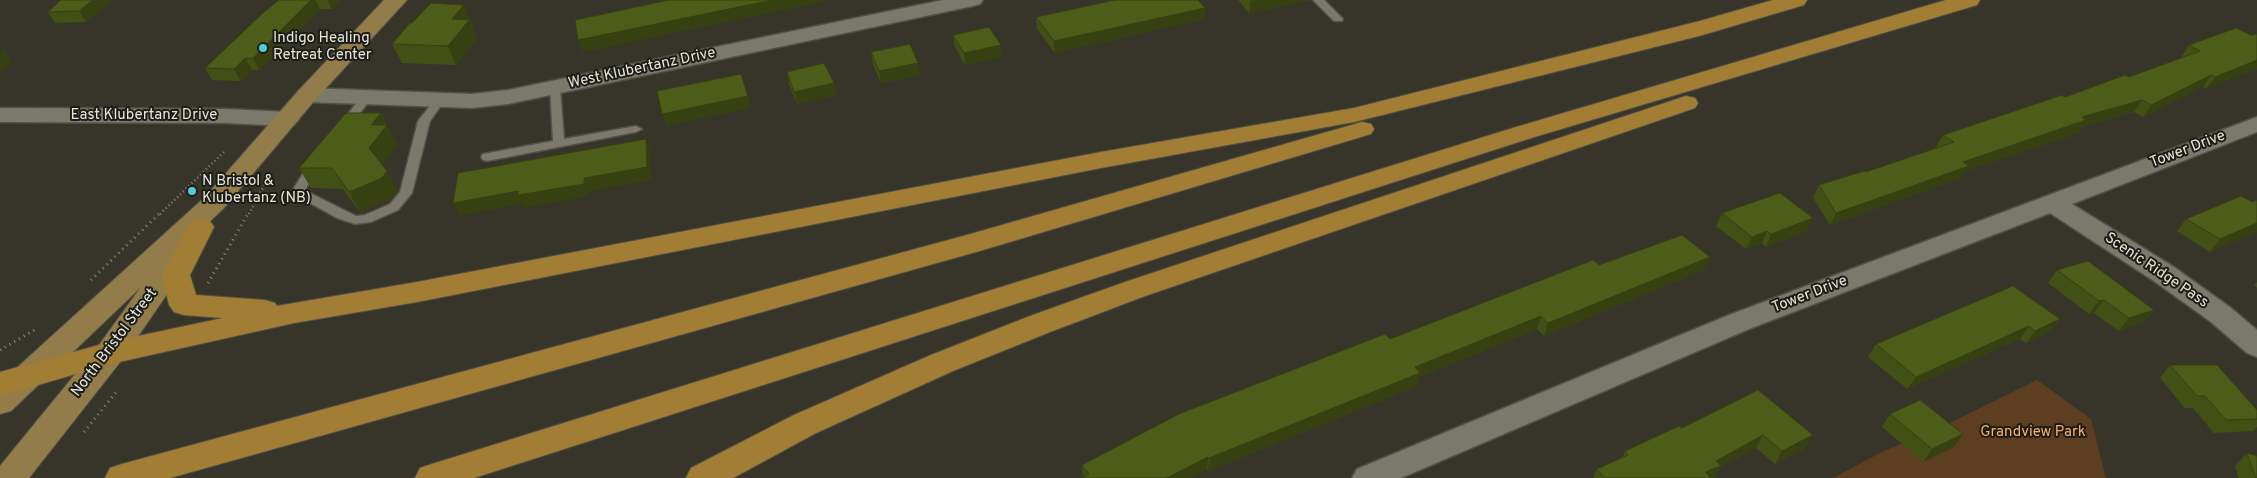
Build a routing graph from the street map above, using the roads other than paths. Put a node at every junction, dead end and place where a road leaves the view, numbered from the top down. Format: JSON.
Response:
{"nodes":[{"id":1,"x":396,"y":0,"type":"edge"},
{"id":2,"x":973,"y":0,"type":"edge"},
{"id":3,"x":1318,"y":0,"type":"edge"},
{"id":4,"x":1796,"y":0,"type":"edge"},
{"id":5,"x":1964,"y":1,"type":"edge"},
{"id":6,"x":943,"y":3,"type":"edge"},
{"id":7,"x":1338,"y":19,"type":"dead end"},
{"id":8,"x":1708,"y":26,"type":"junction"},
{"id":9,"x":555,"y":87,"type":"junction"},
{"id":10,"x":307,"y":95,"type":"junction"},
{"id":11,"x":366,"y":98,"type":"junction"},
{"id":12,"x":440,"y":100,"type":"junction"},
{"id":13,"x":0,"y":115,"type":"edge"},
{"id":14,"x":288,"y":119,"type":"junction"},
{"id":15,"x":2257,"y":124,"type":"edge"},
{"id":16,"x":636,"y":129,"type":"dead end"},
{"id":17,"x":338,"y":133,"type":"edge"},
{"id":18,"x":559,"y":144,"type":"junction"},
{"id":19,"x":322,"y":154,"type":"edge"},
{"id":20,"x":487,"y":157,"type":"dead end"},
{"id":21,"x":2051,"y":202,"type":"junction"},
{"id":22,"x":207,"y":215,"type":"junction"},
{"id":23,"x":294,"y":313,"type":"junction"},
{"id":24,"x":2257,"y":346,"type":"edge"},
{"id":25,"x":110,"y":353,"type":"junction"},
{"id":26,"x":13,"y":380,"type":"edge"},
{"id":27,"x":0,"y":402,"type":"edge"},
{"id":28,"x":10,"y":478,"type":"edge"},
{"id":29,"x":122,"y":478,"type":"edge"},
{"id":30,"x":432,"y":478,"type":"edge"},
{"id":31,"x":703,"y":478,"type":"edge"},
{"id":32,"x":1368,"y":478,"type":"edge"}],
"edges":[{"from":1,"to":10,"type":"main road","name":"North Bristol Street"},
{"from":2,"to":6,"type":"street","name":"West Klubertanz Drive"},
{"from":3,"to":7,"type":"lane"},
{"from":4,"to":8,"type":"highway"},
{"from":5,"to":30,"type":"highway"},
{"from":5,"to":31,"type":"highway"},
{"from":6,"to":9,"type":"street","name":"West Klubertanz Drive"},
{"from":8,"to":23,"type":"highway"},
{"from":8,"to":29,"type":"highway"},
{"from":9,"to":12,"type":"street","name":"West Klubertanz Drive"},
{"from":9,"to":18,"type":"lane"},
{"from":10,"to":11,"type":"street","name":"West Klubertanz Drive"},
{"from":10,"to":14,"type":"main road","name":"North Bristol Street"},
{"from":11,"to":12,"type":"street","name":"West Klubertanz Drive"},
{"from":11,"to":17,"type":"lane"},
{"from":12,"to":19,"type":"lane"},
{"from":13,"to":14,"type":"street","name":"East Klubertanz Drive"},
{"from":14,"to":22,"type":"main road","name":"North Bristol Street"},
{"from":15,"to":21,"type":"street","name":"Tower Drive"},
{"from":16,"to":18,"type":"lane"},
{"from":18,"to":20,"type":"lane"},
{"from":21,"to":24,"type":"street","name":"Scenic Ridge Pass"},
{"from":21,"to":32,"type":"street","name":"Tower Drive"},
{"from":22,"to":23,"type":"highway"},
{"from":22,"to":25,"type":"main road","name":"North Bristol Street"},
{"from":22,"to":26,"type":"main road","name":"North Bristol Street"},
{"from":23,"to":25,"type":"highway"},
{"from":25,"to":26,"type":"highway"},
{"from":25,"to":28,"type":"main road","name":"North Bristol Street"},
{"from":26,"to":27,"type":"main road","name":"North Bristol Street"}]}
